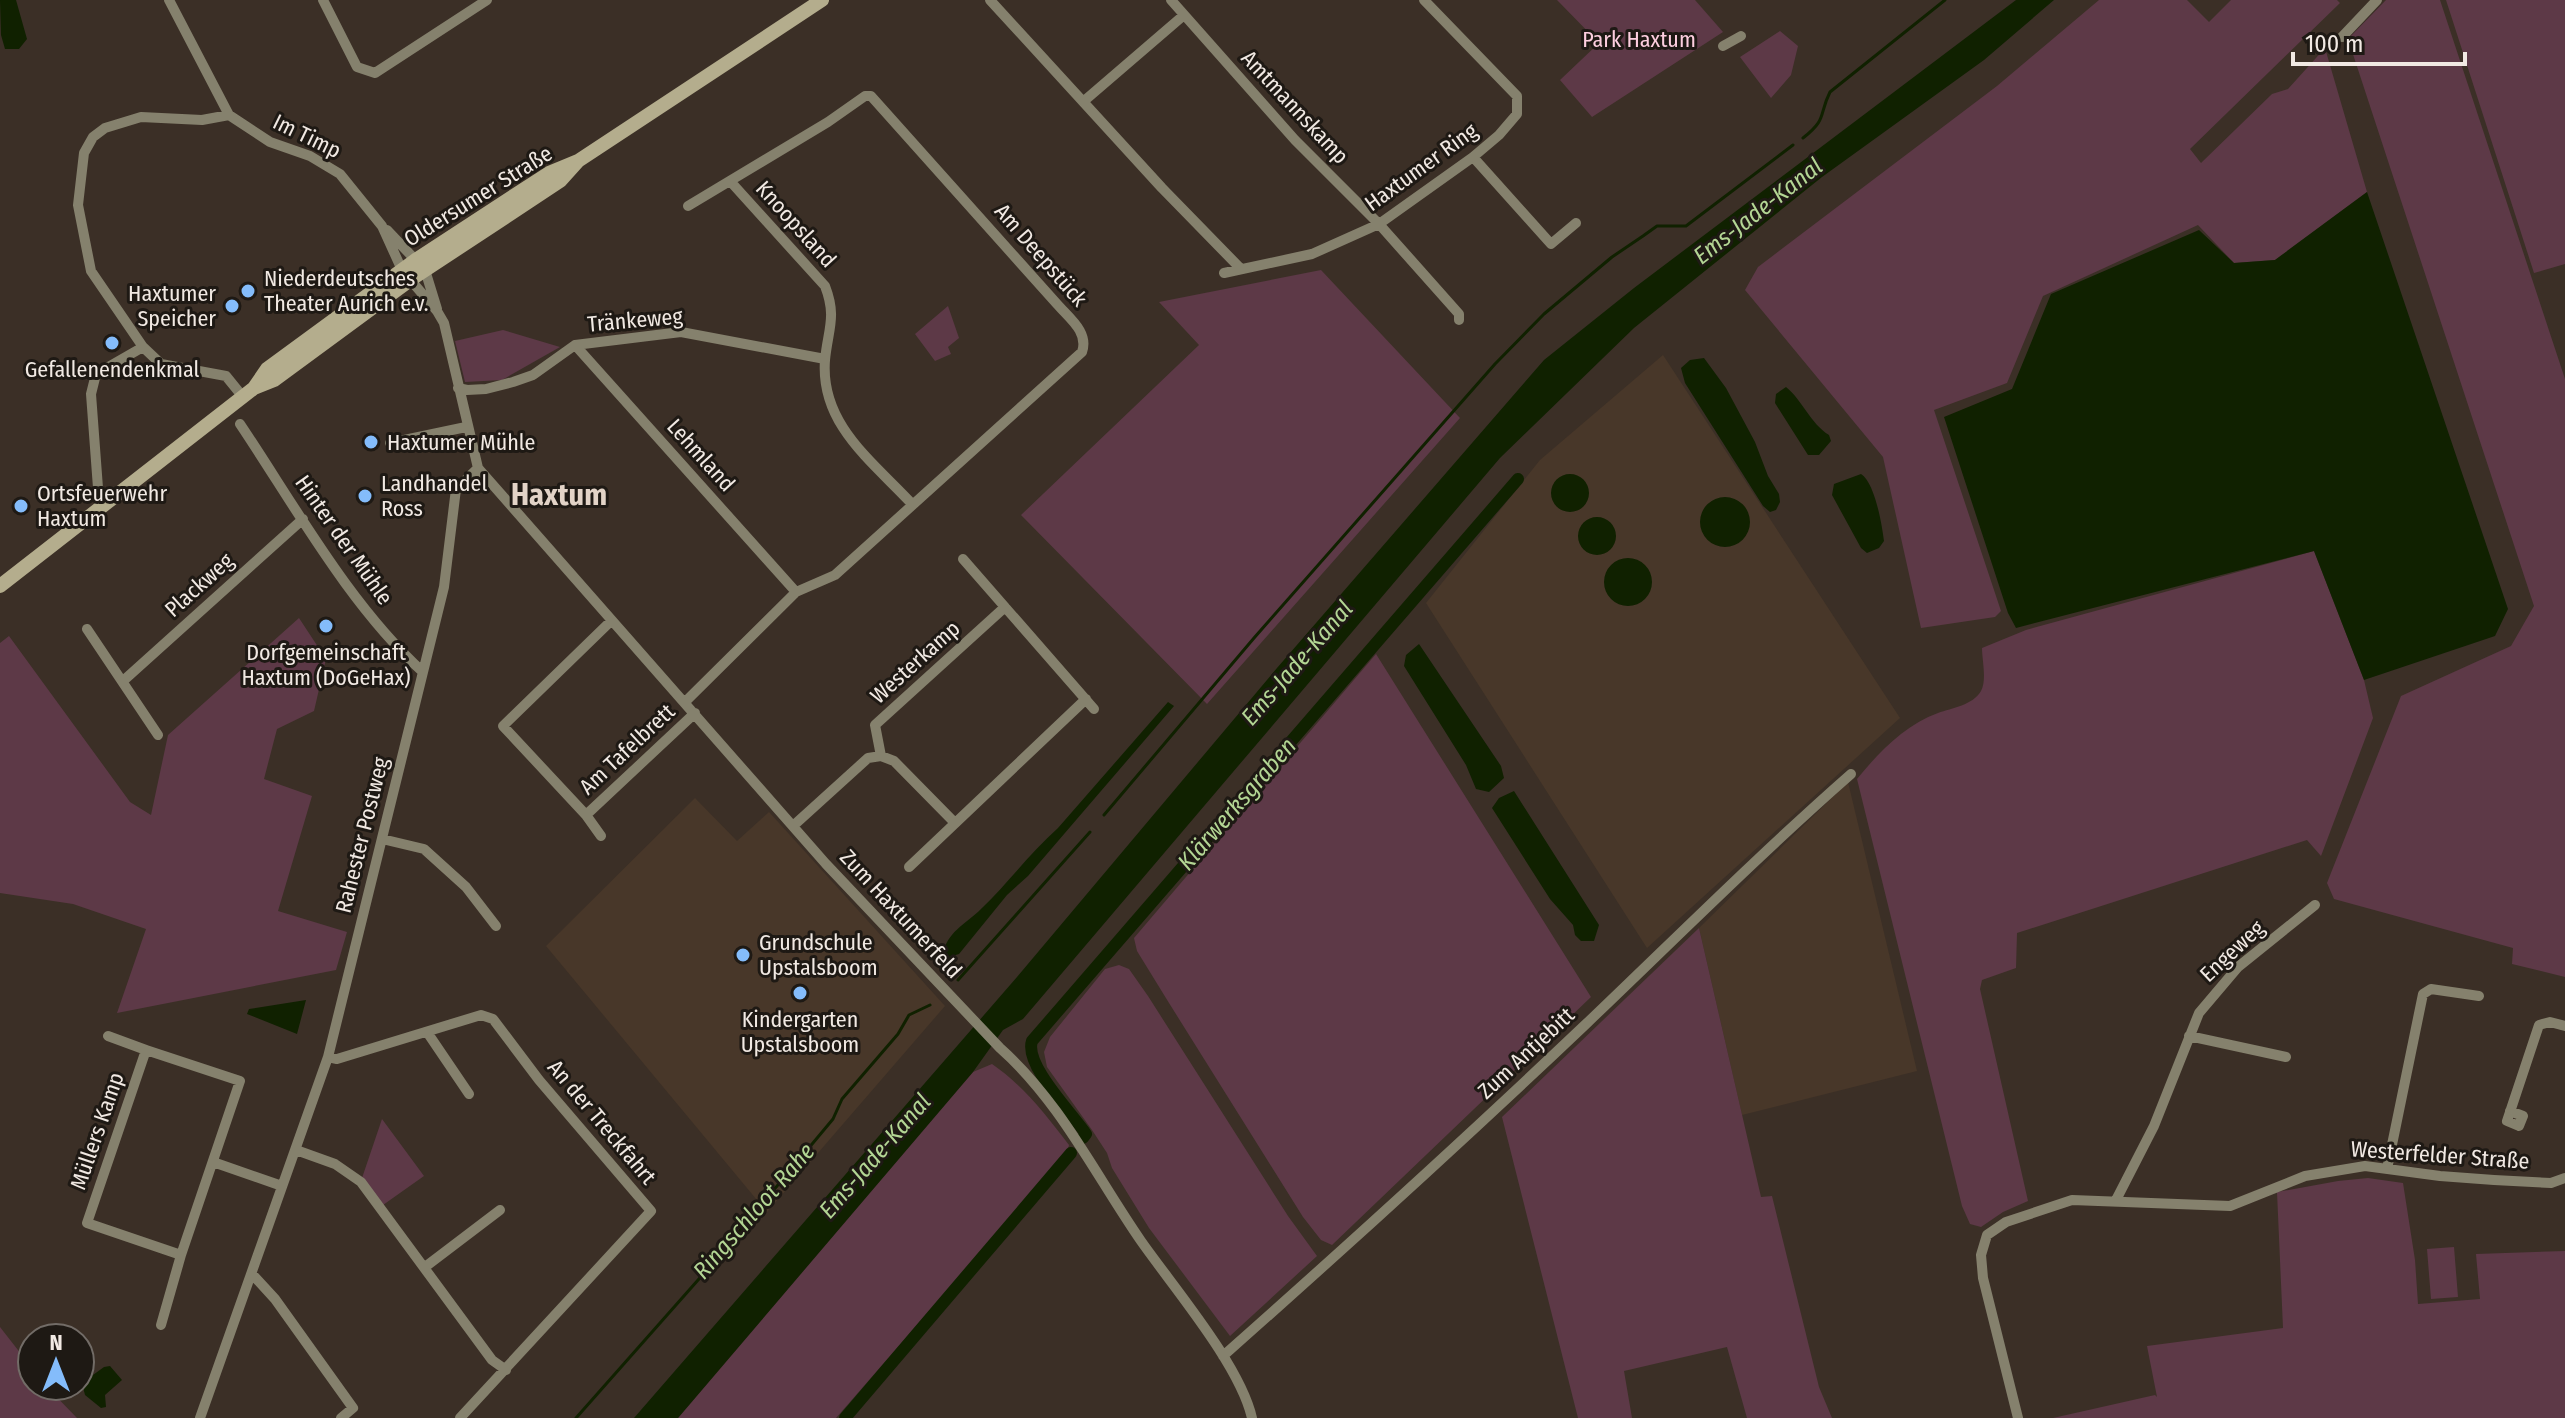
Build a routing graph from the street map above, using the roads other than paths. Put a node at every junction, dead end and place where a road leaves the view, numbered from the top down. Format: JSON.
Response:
{"nodes":[{"id":1,"x":169,"y":0,"type":"edge"},
{"id":2,"x":323,"y":0,"type":"edge"},
{"id":3,"x":487,"y":0,"type":"edge"},
{"id":4,"x":822,"y":0,"type":"edge"},
{"id":5,"x":990,"y":0,"type":"edge"},
{"id":6,"x":1171,"y":0,"type":"edge"},
{"id":7,"x":1424,"y":0,"type":"edge"},
{"id":8,"x":2377,"y":0,"type":"edge"},
{"id":9,"x":1184,"y":15,"type":"junction"},
{"id":10,"x":1741,"y":36,"type":"dead end"},
{"id":11,"x":2342,"y":37,"type":"dead end"},
{"id":12,"x":1723,"y":46,"type":"dead end"},
{"id":13,"x":1084,"y":101,"type":"junction"},
{"id":14,"x":229,"y":115,"type":"junction"},
{"id":15,"x":1473,"y":157,"type":"junction"},
{"id":16,"x":730,"y":181,"type":"junction"},
{"id":17,"x":688,"y":206,"type":"dead end"},
{"id":18,"x":1576,"y":223,"type":"dead end"},
{"id":19,"x":1379,"y":224,"type":"junction"},
{"id":20,"x":382,"y":226,"type":"junction"},
{"id":21,"x":421,"y":265,"type":"junction"},
{"id":22,"x":1241,"y":269,"type":"junction"},
{"id":23,"x":1224,"y":273,"type":"dead end"},
{"id":24,"x":406,"y":275,"type":"junction"},
{"id":25,"x":437,"y":311,"type":"junction"},
{"id":26,"x":1459,"y":320,"type":"dead end"},
{"id":27,"x":575,"y":345,"type":"junction"},
{"id":28,"x":143,"y":347,"type":"junction"},
{"id":29,"x":825,"y":359,"type":"junction"},
{"id":30,"x":458,"y":388,"type":"junction"},
{"id":31,"x":249,"y":393,"type":"junction"},
{"id":32,"x":240,"y":424,"type":"dead end"},
{"id":33,"x":466,"y":427,"type":"junction"},
{"id":34,"x":390,"y":443,"type":"dead end"},
{"id":35,"x":478,"y":468,"type":"junction"},
{"id":36,"x":109,"y":500,"type":"junction"},
{"id":37,"x":912,"y":504,"type":"junction"},
{"id":38,"x":303,"y":519,"type":"junction"},
{"id":39,"x":963,"y":559,"type":"dead end"},
{"id":40,"x":0,"y":586,"type":"edge"},
{"id":41,"x":796,"y":592,"type":"junction"},
{"id":42,"x":1005,"y":607,"type":"junction"},
{"id":43,"x":611,"y":621,"type":"junction"},
{"id":44,"x":87,"y":629,"type":"dead end"},
{"id":45,"x":423,"y":672,"type":"junction"},
{"id":46,"x":123,"y":681,"type":"junction"},
{"id":47,"x":1086,"y":699,"type":"junction"},
{"id":48,"x":685,"y":702,"type":"junction"},
{"id":49,"x":1094,"y":709,"type":"dead end"},
{"id":50,"x":695,"y":713,"type":"junction"},
{"id":51,"x":158,"y":735,"type":"dead end"},
{"id":52,"x":881,"y":756,"type":"junction"},
{"id":53,"x":1851,"y":774,"type":"dead end"},
{"id":54,"x":586,"y":815,"type":"junction"},
{"id":55,"x":955,"y":823,"type":"junction"},
{"id":56,"x":793,"y":826,"type":"junction"},
{"id":57,"x":601,"y":836,"type":"dead end"},
{"id":58,"x":382,"y":839,"type":"junction"},
{"id":59,"x":909,"y":867,"type":"dead end"},
{"id":60,"x":2315,"y":905,"type":"dead end"},
{"id":61,"x":496,"y":926,"type":"dead end"},
{"id":62,"x":2479,"y":996,"type":"dead end"},
{"id":63,"x":2565,"y":1026,"type":"edge"},
{"id":64,"x":427,"y":1032,"type":"junction"},
{"id":65,"x":108,"y":1036,"type":"dead end"},
{"id":66,"x":2189,"y":1036,"type":"junction"},
{"id":67,"x":146,"y":1050,"type":"junction"},
{"id":68,"x":328,"y":1057,"type":"junction"},
{"id":69,"x":2286,"y":1057,"type":"dead end"},
{"id":70,"x":469,"y":1094,"type":"dead end"},
{"id":71,"x":2510,"y":1111,"type":"dead end"},
{"id":72,"x":296,"y":1150,"type":"junction"},
{"id":73,"x":213,"y":1162,"type":"junction"},
{"id":74,"x":2387,"y":1169,"type":"junction"},
{"id":75,"x":2565,"y":1178,"type":"edge"},
{"id":76,"x":282,"y":1186,"type":"junction"},
{"id":77,"x":2116,"y":1200,"type":"junction"},
{"id":78,"x":500,"y":1210,"type":"dead end"},
{"id":79,"x":181,"y":1255,"type":"junction"},
{"id":80,"x":425,"y":1267,"type":"junction"},
{"id":81,"x":252,"y":1274,"type":"junction"},
{"id":82,"x":161,"y":1325,"type":"dead end"},
{"id":83,"x":1223,"y":1356,"type":"junction"},
{"id":84,"x":506,"y":1370,"type":"junction"},
{"id":85,"x":200,"y":1418,"type":"edge"},
{"id":86,"x":341,"y":1418,"type":"edge"},
{"id":87,"x":460,"y":1418,"type":"edge"},
{"id":88,"x":1252,"y":1418,"type":"edge"},
{"id":89,"x":2018,"y":1418,"type":"edge"}],
"edges":[{"from":1,"to":14,"type":"street","name":"Im Timp"},
{"from":2,"to":3,"type":"street"},
{"from":4,"to":21,"type":"main road","name":"Oldersumer Straße"},
{"from":5,"to":13,"type":"street"},
{"from":6,"to":9,"type":"street","name":"Amtmannskamp"},
{"from":7,"to":15,"type":"street","name":"Haxtumer Ring"},
{"from":8,"to":11,"type":"street"},
{"from":9,"to":13,"type":"street"},
{"from":9,"to":19,"type":"street","name":"Amtmannskamp"},
{"from":10,"to":12,"type":"street"},
{"from":13,"to":22,"type":"street"},
{"from":14,"to":20,"type":"street","name":"Im Timp"},
{"from":14,"to":28,"type":"street"},
{"from":15,"to":18,"type":"street"},
{"from":15,"to":19,"type":"street","name":"Haxtumer Ring"},
{"from":16,"to":17,"type":"street","name":"Am Deepstück"},
{"from":16,"to":29,"type":"street","name":"Knoopsland"},
{"from":16,"to":37,"type":"street","name":"Am Deepstück"},
{"from":19,"to":22,"type":"street","name":"Haxtumer Ring"},
{"from":19,"to":26,"type":"street","name":"Amtmannskamp"},
{"from":20,"to":21,"type":"street"},
{"from":20,"to":24,"type":"street","name":"Im Timp"},
{"from":21,"to":24,"type":"main road","name":"Oldersumer Straße"},
{"from":21,"to":25,"type":"street"},
{"from":22,"to":23,"type":"street","name":"Haxtumer Ring"},
{"from":24,"to":25,"type":"street"},
{"from":24,"to":31,"type":"main road","name":"Oldersumer Straße"},
{"from":25,"to":30,"type":"street"},
{"from":27,"to":29,"type":"street","name":"Tränkeweg"},
{"from":27,"to":30,"type":"street","name":"Tränkeweg"},
{"from":27,"to":41,"type":"street","name":"Lehmland"},
{"from":28,"to":31,"type":"street"},
{"from":28,"to":36,"type":"street"},
{"from":29,"to":37,"type":"street","name":"Knoopsland"},
{"from":30,"to":33,"type":"street"},
{"from":31,"to":36,"type":"main road","name":"Oldersumer Straße"},
{"from":32,"to":38,"type":"street","name":"Hinter der Mühle"},
{"from":33,"to":34,"type":"street"},
{"from":33,"to":35,"type":"street"},
{"from":35,"to":43,"type":"street","name":"Zum Haxtumerfeld"},
{"from":35,"to":45,"type":"street","name":"Rahester Postweg"},
{"from":36,"to":40,"type":"main road","name":"Oldersumer Straße"},
{"from":37,"to":41,"type":"street","name":"Am Deepstück"},
{"from":38,"to":45,"type":"street","name":"Hinter der Mühle"},
{"from":38,"to":46,"type":"street","name":"Plackweg"},
{"from":39,"to":42,"type":"street"},
{"from":41,"to":48,"type":"street","name":"Am Deepstück"},
{"from":42,"to":47,"type":"street"},
{"from":42,"to":52,"type":"street","name":"Westerkamp"},
{"from":43,"to":48,"type":"street","name":"Zum Haxtumerfeld"},
{"from":43,"to":54,"type":"street","name":"Am Tafelbrett"},
{"from":44,"to":46,"type":"street"},
{"from":45,"to":58,"type":"street","name":"Rahester Postweg"},
{"from":46,"to":51,"type":"street"},
{"from":47,"to":49,"type":"street"},
{"from":47,"to":55,"type":"street"},
{"from":48,"to":50,"type":"street","name":"Zum Haxtumerfeld"},
{"from":50,"to":54,"type":"street","name":"Am Tafelbrett"},
{"from":50,"to":56,"type":"street","name":"Zum Haxtumerfeld"},
{"from":52,"to":55,"type":"street"},
{"from":52,"to":56,"type":"street"},
{"from":53,"to":83,"type":"street","name":"Zum Antjebitt"},
{"from":54,"to":57,"type":"street","name":"Am Tafelbrett"},
{"from":55,"to":59,"type":"street"},
{"from":56,"to":83,"type":"street","name":"Zum Haxtumerfeld"},
{"from":58,"to":61,"type":"street"},
{"from":58,"to":68,"type":"street","name":"Rahester Postweg"},
{"from":60,"to":66,"type":"street","name":"Engeweg"},
{"from":62,"to":74,"type":"street"},
{"from":63,"to":71,"type":"street"},
{"from":64,"to":68,"type":"street","name":"An der Treckfahrt"},
{"from":64,"to":70,"type":"street"},
{"from":64,"to":84,"type":"street","name":"An der Treckfahrt"},
{"from":65,"to":67,"type":"street","name":"Müllers Kamp"},
{"from":66,"to":69,"type":"street"},
{"from":66,"to":77,"type":"street","name":"Engeweg"},
{"from":67,"to":73,"type":"street","name":"Müllers Kamp"},
{"from":67,"to":79,"type":"street","name":"Müllers Kamp"},
{"from":68,"to":72,"type":"street","name":"Rahester Postweg"},
{"from":72,"to":76,"type":"street","name":"Rahester Postweg"},
{"from":72,"to":80,"type":"street"},
{"from":73,"to":76,"type":"street"},
{"from":73,"to":79,"type":"street","name":"Müllers Kamp"},
{"from":74,"to":75,"type":"street","name":"Westerfelder Straße"},
{"from":74,"to":77,"type":"street","name":"Westerfelder Straße"},
{"from":76,"to":81,"type":"street","name":"Rahester Postweg"},
{"from":77,"to":89,"type":"street","name":"Westerfelder Straße"},
{"from":78,"to":80,"type":"street"},
{"from":79,"to":82,"type":"street","name":"Müllers Kamp"},
{"from":80,"to":84,"type":"street"},
{"from":81,"to":85,"type":"street","name":"Rahester Postweg"},
{"from":81,"to":86,"type":"street"},
{"from":83,"to":88,"type":"street","name":"Zum Haxtumerfeld"},
{"from":84,"to":87,"type":"street"}]}
